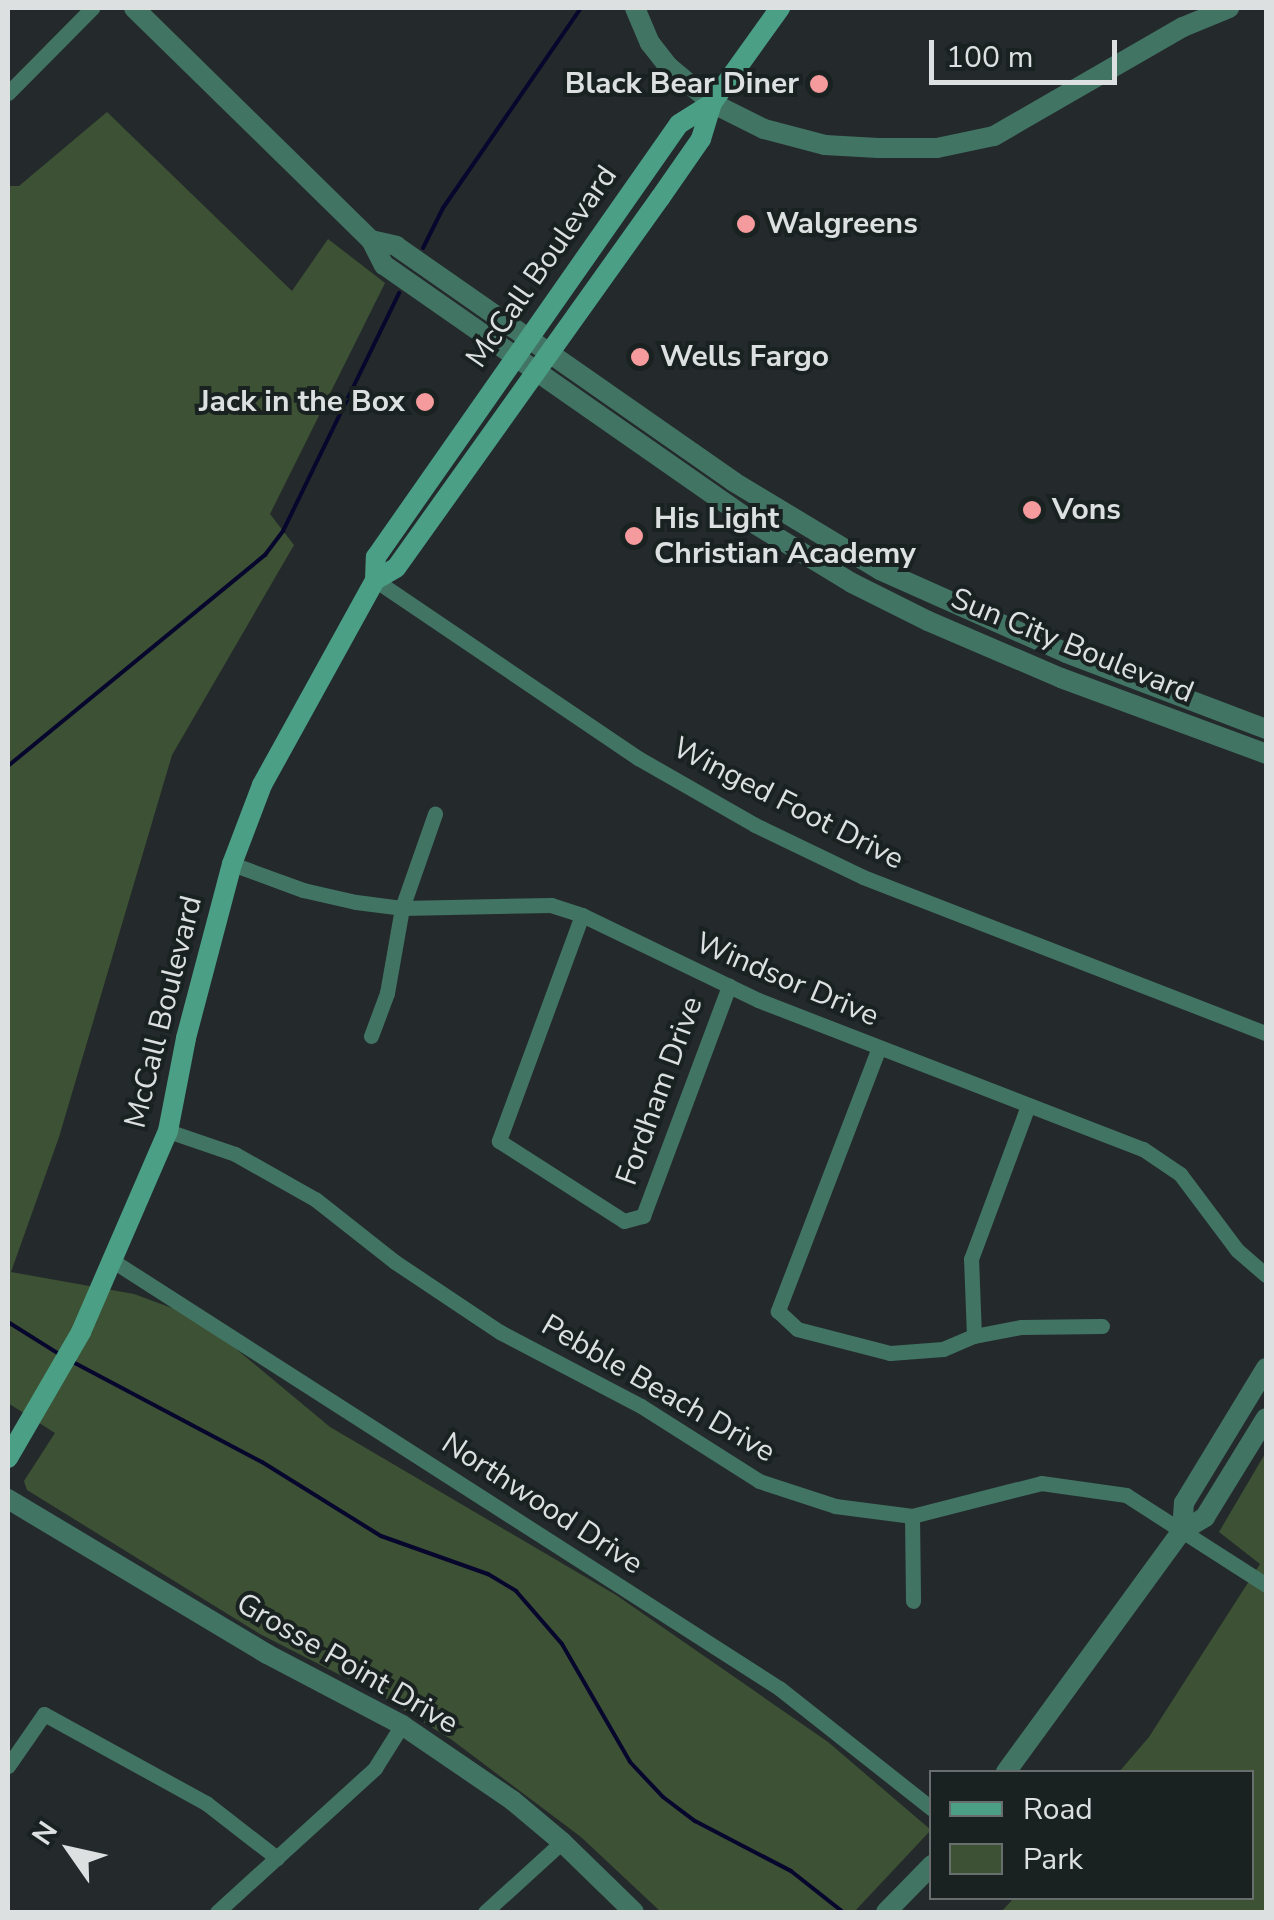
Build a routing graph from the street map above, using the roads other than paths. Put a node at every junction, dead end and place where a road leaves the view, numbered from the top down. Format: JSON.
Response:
{"nodes":[{"id":1,"x":92,"y":8,"type":"edge"},
{"id":2,"x":134,"y":8,"type":"edge"},
{"id":3,"x":635,"y":8,"type":"edge"},
{"id":4,"x":780,"y":8,"type":"edge"},
{"id":5,"x":1229,"y":8,"type":"edge"},
{"id":6,"x":9,"y":92,"type":"edge"},
{"id":7,"x":712,"y":102,"type":"junction"},
{"id":8,"x":371,"y":240,"type":"junction"},
{"id":9,"x":530,"y":336,"type":"junction"},
{"id":10,"x":550,"y":350,"type":"junction"},
{"id":11,"x":514,"y":358,"type":"junction"},
{"id":12,"x":534,"y":372,"type":"junction"},
{"id":13,"x":374,"y":580,"type":"junction"},
{"id":14,"x":1266,"y":729,"type":"edge"},
{"id":15,"x":1266,"y":754,"type":"edge"},
{"id":16,"x":436,"y":814,"type":"dead end"},
{"id":17,"x":232,"y":864,"type":"junction"},
{"id":18,"x":402,"y":908,"type":"junction"},
{"id":19,"x":582,"y":915,"type":"junction"},
{"id":20,"x":729,"y":986,"type":"junction"},
{"id":21,"x":1266,"y":1033,"type":"edge"},
{"id":22,"x":371,"y":1036,"type":"dead end"},
{"id":23,"x":878,"y":1050,"type":"junction"},
{"id":24,"x":1028,"y":1106,"type":"junction"},
{"id":25,"x":168,"y":1131,"type":"junction"},
{"id":26,"x":113,"y":1261,"type":"junction"},
{"id":27,"x":1266,"y":1275,"type":"edge"},
{"id":28,"x":1102,"y":1326,"type":"dead end"},
{"id":29,"x":974,"y":1336,"type":"junction"},
{"id":30,"x":1266,"y":1368,"type":"edge"},
{"id":31,"x":1266,"y":1418,"type":"edge"},
{"id":32,"x":8,"y":1458,"type":"edge"},
{"id":33,"x":8,"y":1499,"type":"edge"},
{"id":34,"x":912,"y":1516,"type":"junction"},
{"id":35,"x":1182,"y":1531,"type":"junction"},
{"id":36,"x":1266,"y":1584,"type":"edge"},
{"id":37,"x":913,"y":1601,"type":"dead end"},
{"id":38,"x":402,"y":1725,"type":"junction"},
{"id":39,"x":8,"y":1766,"type":"edge"},
{"id":40,"x":1007,"y":1770,"type":"edge"},
{"id":41,"x":929,"y":1806,"type":"edge"},
{"id":42,"x":562,"y":1842,"type":"junction"},
{"id":43,"x":277,"y":1858,"type":"junction"},
{"id":44,"x":929,"y":1868,"type":"edge"},
{"id":45,"x":216,"y":1912,"type":"edge"},
{"id":46,"x":485,"y":1912,"type":"edge"},
{"id":47,"x":634,"y":1912,"type":"edge"},
{"id":48,"x":886,"y":1912,"type":"edge"}],
"edges":[{"from":1,"to":6,"type":"street"},
{"from":2,"to":8,"type":"street","name":"Sun City Boulevard"},
{"from":3,"to":7,"type":"street"},
{"from":4,"to":7,"type":"main road","name":"McCall Boulevard"},
{"from":5,"to":7,"type":"street"},
{"from":7,"to":9,"type":"main road","name":"McCall Boulevard"},
{"from":7,"to":10,"type":"main road","name":"McCall Boulevard"},
{"from":8,"to":9,"type":"street","name":"Sun City Boulevard"},
{"from":8,"to":11,"type":"street","name":"Sun City Boulevard"},
{"from":9,"to":10,"type":"street","name":"Sun City Boulevard"},
{"from":9,"to":11,"type":"main road","name":"McCall Boulevard"},
{"from":10,"to":12,"type":"main road","name":"McCall Boulevard"},
{"from":10,"to":14,"type":"street","name":"Sun City Boulevard"},
{"from":11,"to":12,"type":"street","name":"Sun City Boulevard"},
{"from":11,"to":13,"type":"main road","name":"McCall Boulevard"},
{"from":12,"to":13,"type":"main road","name":"McCall Boulevard"},
{"from":12,"to":15,"type":"street","name":"Sun City Boulevard"},
{"from":13,"to":17,"type":"main road","name":"McCall Boulevard"},
{"from":13,"to":21,"type":"street","name":"Winged Foot Drive"},
{"from":16,"to":18,"type":"street"},
{"from":17,"to":18,"type":"street","name":"Windsor Drive"},
{"from":17,"to":25,"type":"main road","name":"McCall Boulevard"},
{"from":18,"to":19,"type":"street","name":"Windsor Drive"},
{"from":18,"to":22,"type":"street"},
{"from":19,"to":20,"type":"street","name":"Windsor Drive"},
{"from":19,"to":20,"type":"street","name":"Fordham Drive"},
{"from":20,"to":23,"type":"street","name":"Windsor Drive"},
{"from":23,"to":24,"type":"street","name":"Windsor Drive"},
{"from":23,"to":29,"type":"street"},
{"from":24,"to":27,"type":"street","name":"Windsor Drive"},
{"from":24,"to":29,"type":"street"},
{"from":25,"to":26,"type":"main road","name":"McCall Boulevard"},
{"from":25,"to":34,"type":"street","name":"Pebble Beach Drive"},
{"from":26,"to":32,"type":"main road","name":"McCall Boulevard"},
{"from":26,"to":41,"type":"street","name":"Northwood Drive"},
{"from":28,"to":29,"type":"street"},
{"from":30,"to":35,"type":"street"},
{"from":31,"to":35,"type":"street"},
{"from":33,"to":38,"type":"street","name":"Grosse Point Drive"},
{"from":34,"to":35,"type":"street","name":"Pebble Beach Drive"},
{"from":34,"to":37,"type":"street"},
{"from":35,"to":36,"type":"street","name":"Pebble Beach Drive"},
{"from":35,"to":40,"type":"street"},
{"from":38,"to":42,"type":"street","name":"Grosse Point Drive"},
{"from":38,"to":43,"type":"street"},
{"from":39,"to":43,"type":"street"},
{"from":42,"to":46,"type":"street"},
{"from":42,"to":47,"type":"street","name":"Grosse Point Drive"},
{"from":43,"to":45,"type":"street"},
{"from":44,"to":48,"type":"street"}]}
